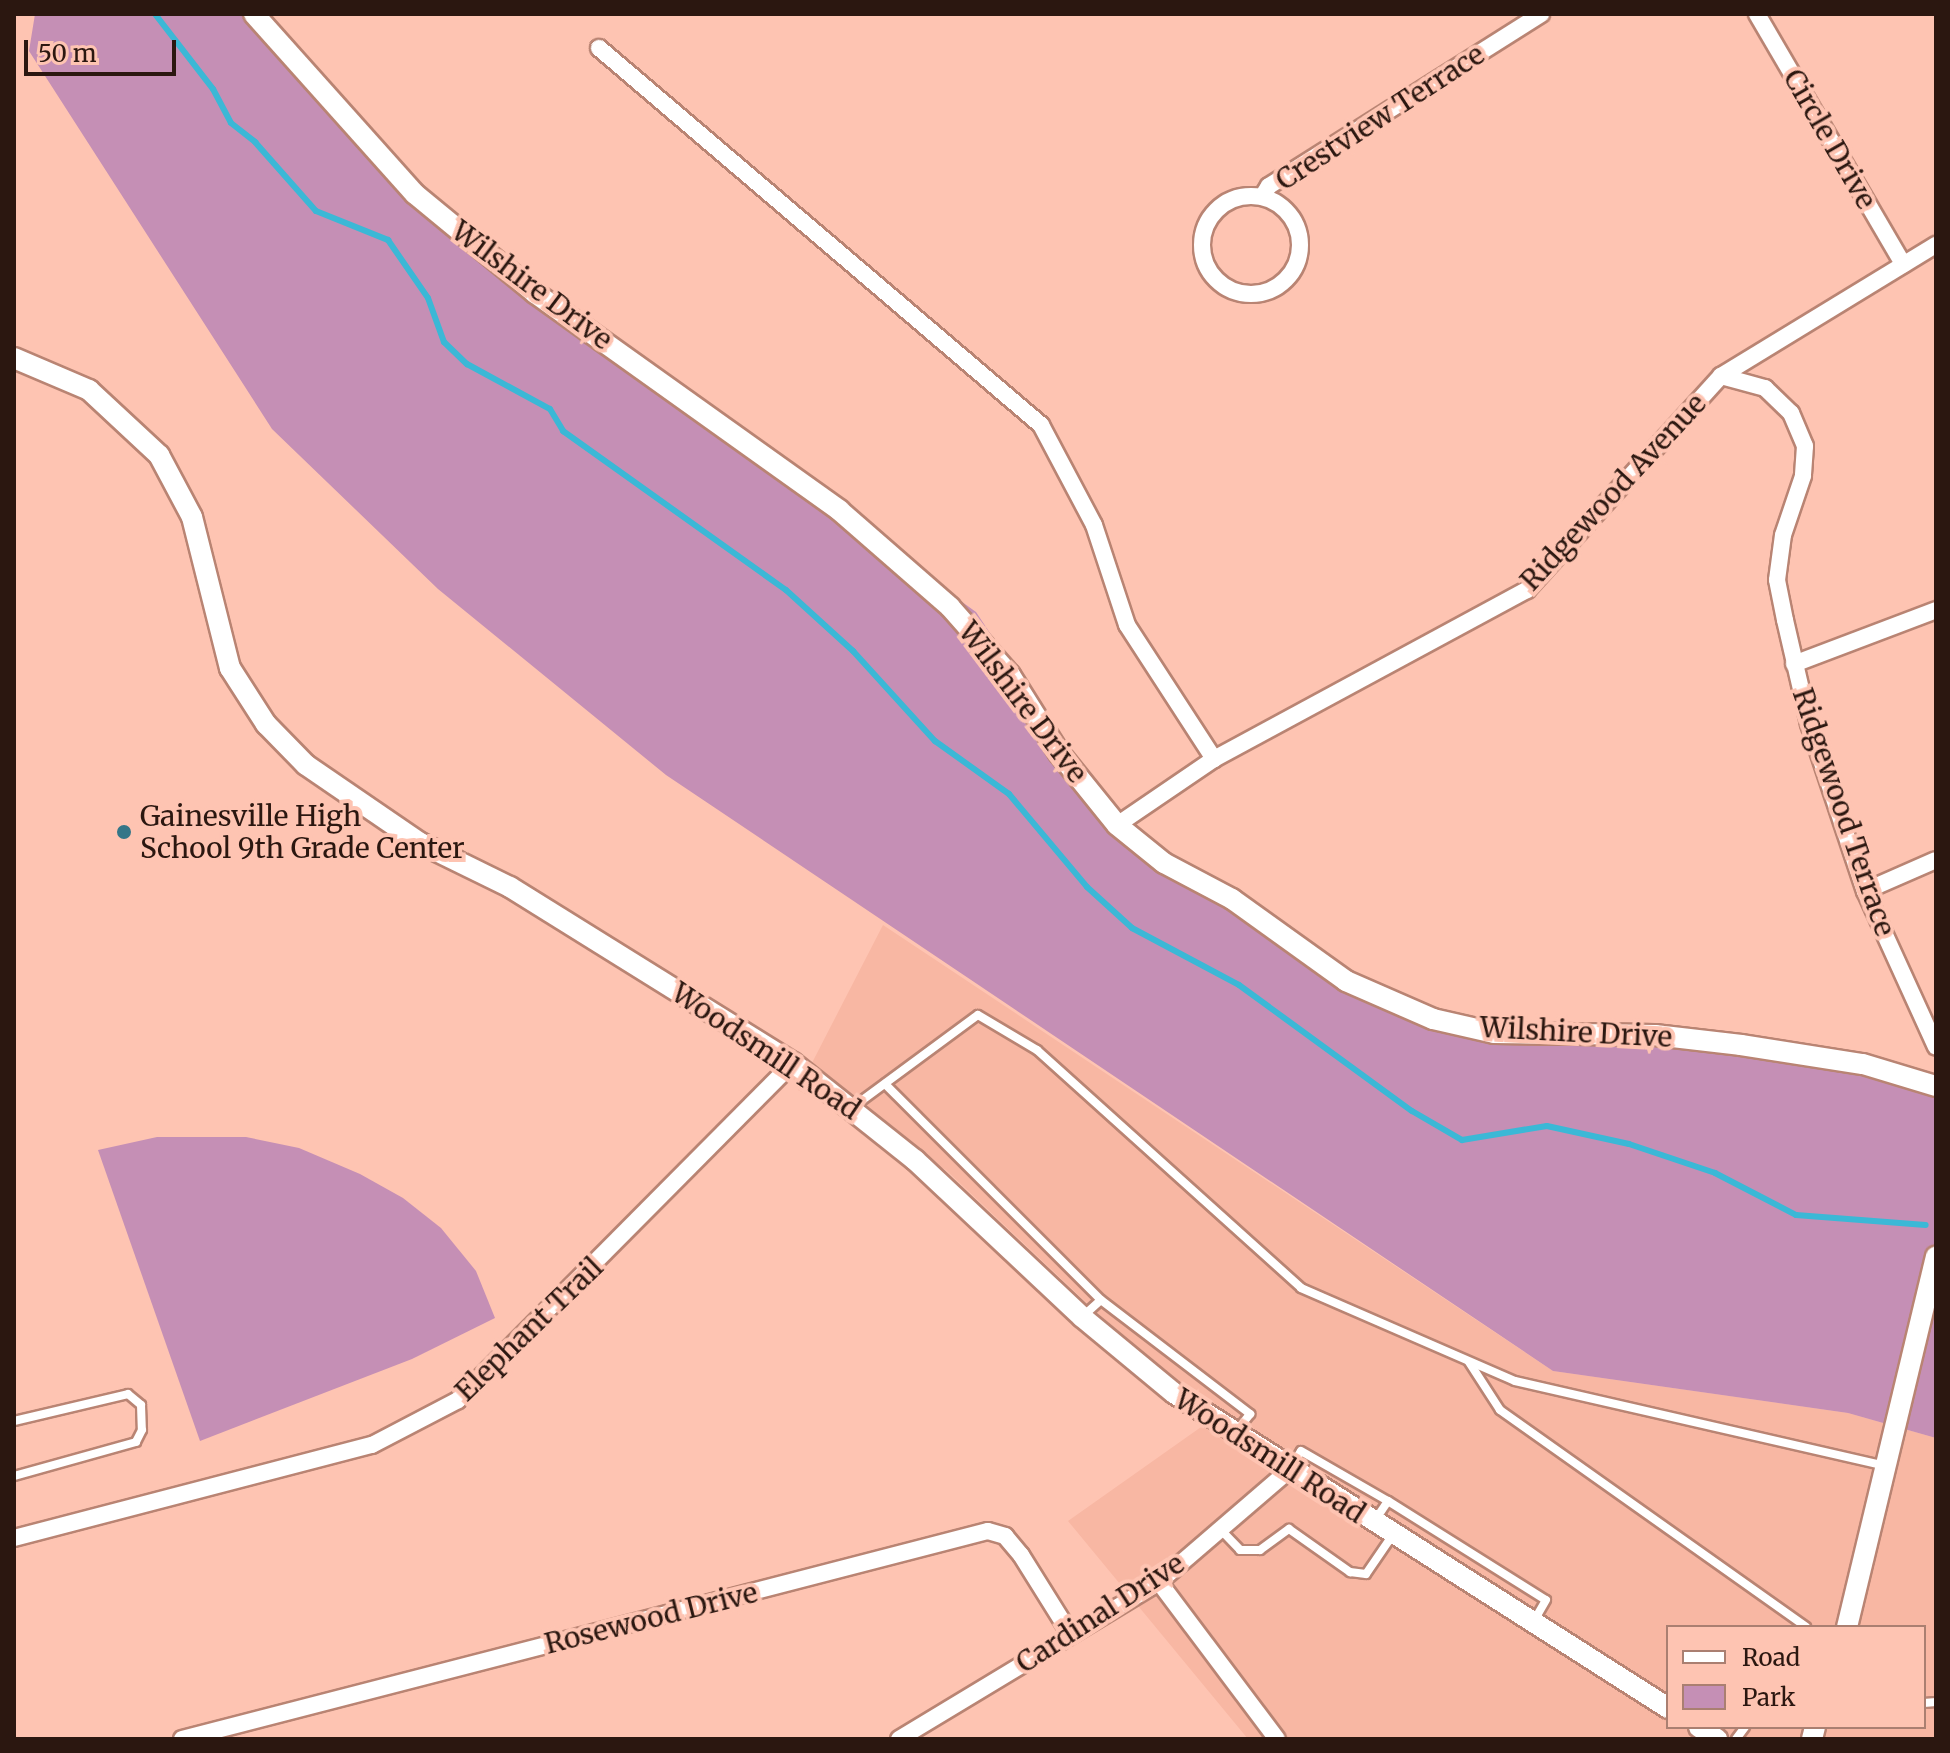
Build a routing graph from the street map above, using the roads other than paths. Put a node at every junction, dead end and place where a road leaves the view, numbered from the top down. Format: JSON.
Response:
{"nodes":[{"id":1,"x":254,"y":14,"type":"edge"},
{"id":2,"x":1541,"y":14,"type":"edge"},
{"id":3,"x":1757,"y":14,"type":"edge"},
{"id":4,"x":599,"y":48,"type":"dead end"},
{"id":5,"x":1262,"y":197,"type":"junction"},
{"id":6,"x":1936,"y":245,"type":"edge"},
{"id":7,"x":1903,"y":264,"type":"junction"},
{"id":8,"x":14,"y":358,"type":"edge"},
{"id":9,"x":1721,"y":376,"type":"junction"},
{"id":10,"x":1936,"y":610,"type":"edge"},
{"id":11,"x":1794,"y":664,"type":"junction"},
{"id":12,"x":1214,"y":759,"type":"junction"},
{"id":13,"x":1117,"y":825,"type":"junction"},
{"id":14,"x":1936,"y":860,"type":"edge"},
{"id":15,"x":1865,"y":891,"type":"junction"},
{"id":16,"x":1936,"y":1047,"type":"edge"},
{"id":17,"x":793,"y":1063,"type":"junction"},
{"id":18,"x":885,"y":1084,"type":"junction"},
{"id":19,"x":1936,"y":1086,"type":"edge"},
{"id":20,"x":853,"y":1107,"type":"junction"},
{"id":21,"x":1936,"y":1257,"type":"edge"},
{"id":22,"x":1101,"y":1300,"type":"junction"},
{"id":23,"x":1082,"y":1317,"type":"junction"},
{"id":24,"x":1469,"y":1361,"type":"junction"},
{"id":25,"x":14,"y":1421,"type":"edge"},
{"id":26,"x":1234,"y":1434,"type":"junction"},
{"id":27,"x":1886,"y":1467,"type":"junction"},
{"id":28,"x":1289,"y":1470,"type":"junction"},
{"id":29,"x":14,"y":1476,"type":"edge"},
{"id":30,"x":1388,"y":1501,"type":"junction"},
{"id":31,"x":1373,"y":1523,"type":"junction"},
{"id":32,"x":1220,"y":1529,"type":"junction"},
{"id":33,"x":1392,"y":1536,"type":"junction"},
{"id":34,"x":14,"y":1538,"type":"edge"},
{"id":35,"x":1159,"y":1582,"type":"junction"},
{"id":36,"x":1533,"y":1623,"type":"junction"},
{"id":37,"x":1803,"y":1625,"type":"edge"},
{"id":38,"x":1847,"y":1625,"type":"edge"},
{"id":39,"x":1071,"y":1635,"type":"junction"},
{"id":40,"x":1666,"y":1707,"type":"edge"},
{"id":41,"x":182,"y":1739,"type":"edge"},
{"id":42,"x":899,"y":1739,"type":"edge"},
{"id":43,"x":1277,"y":1739,"type":"edge"}],
"edges":[{"from":1,"to":13,"type":"street","name":"Wilshire Drive"},
{"from":2,"to":5,"type":"street","name":"Crestview Terrace"},
{"from":3,"to":7,"type":"street","name":"Circle Drive"},
{"from":4,"to":12,"type":"street"},
{"from":5,"to":5,"type":"street"},
{"from":6,"to":7,"type":"street","name":"Ridgewood Avenue"},
{"from":7,"to":9,"type":"street","name":"Ridgewood Avenue"},
{"from":8,"to":17,"type":"street","name":"Woodsmill Road"},
{"from":9,"to":11,"type":"street","name":"Ridgewood Terrace"},
{"from":9,"to":12,"type":"street","name":"Ridgewood Avenue"},
{"from":10,"to":11,"type":"street"},
{"from":11,"to":15,"type":"street","name":"Ridgewood Terrace"},
{"from":12,"to":13,"type":"street","name":"Ridgewood Avenue"},
{"from":13,"to":19,"type":"street","name":"Wilshire Drive"},
{"from":14,"to":15,"type":"street"},
{"from":15,"to":16,"type":"street","name":"Ridgewood Terrace"},
{"from":17,"to":20,"type":"street","name":"Woodsmill Road"},
{"from":17,"to":34,"type":"street","name":"Elephant Trail"},
{"from":18,"to":20,"type":"lane"},
{"from":18,"to":22,"type":"lane"},
{"from":18,"to":24,"type":"lane"},
{"from":20,"to":23,"type":"street","name":"Woodsmill Road"},
{"from":21,"to":27,"type":"street"},
{"from":22,"to":23,"type":"lane"},
{"from":22,"to":26,"type":"lane"},
{"from":23,"to":26,"type":"street","name":"Woodsmill Road"},
{"from":24,"to":27,"type":"lane"},
{"from":24,"to":37,"type":"lane"},
{"from":25,"to":29,"type":"lane"},
{"from":26,"to":28,"type":"street","name":"Woodsmill Road"},
{"from":27,"to":38,"type":"street"},
{"from":28,"to":30,"type":"lane"},
{"from":28,"to":31,"type":"street","name":"Woodsmill Road"},
{"from":28,"to":32,"type":"street","name":"Cardinal Drive"},
{"from":30,"to":31,"type":"lane"},
{"from":30,"to":36,"type":"lane"},
{"from":31,"to":33,"type":"street","name":"Woodsmill Road"},
{"from":32,"to":33,"type":"lane"},
{"from":32,"to":35,"type":"street","name":"Cardinal Drive"},
{"from":33,"to":36,"type":"street","name":"Woodsmill Road"},
{"from":35,"to":39,"type":"street","name":"Cardinal Drive"},
{"from":35,"to":43,"type":"street"},
{"from":36,"to":40,"type":"street","name":"Woodsmill Road"},
{"from":39,"to":41,"type":"street","name":"Rosewood Drive"},
{"from":39,"to":42,"type":"street","name":"Cardinal Drive"}]}
